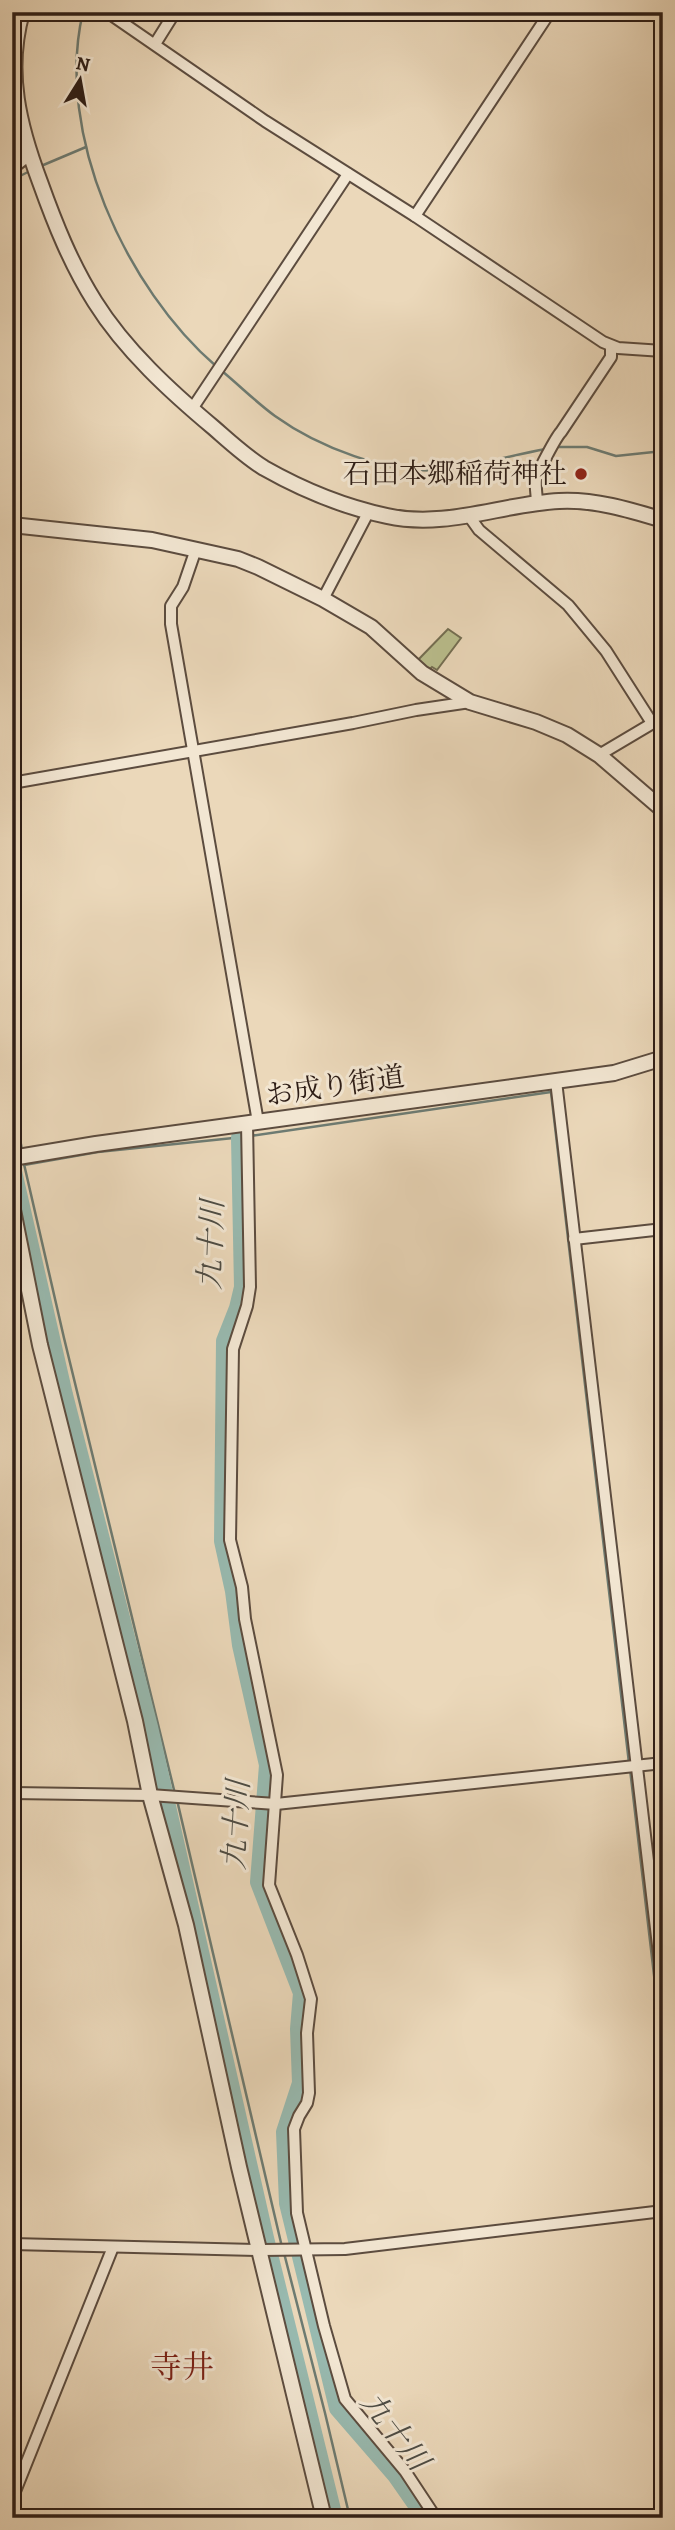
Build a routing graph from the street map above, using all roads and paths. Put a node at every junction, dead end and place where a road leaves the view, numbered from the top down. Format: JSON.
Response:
{"nodes":[{"id":1,"x":22,"y":12,"type":"edge"},
{"id":2,"x":107,"y":12,"type":"edge"},
{"id":3,"x":175,"y":12,"type":"edge"},
{"id":4,"x":550,"y":12,"type":"edge"},
{"id":5,"x":155,"y":44,"type":"junction"},
{"id":6,"x":29,"y":153,"type":"junction"},
{"id":7,"x":12,"y":166,"type":"edge"},
{"id":8,"x":348,"y":174,"type":"junction"},
{"id":9,"x":415,"y":216,"type":"junction"},
{"id":10,"x":611,"y":346,"type":"junction"},
{"id":11,"x":663,"y":351,"type":"edge"},
{"id":12,"x":192,"y":409,"type":"junction"},
{"id":13,"x":537,"y":503,"type":"junction"},
{"id":14,"x":369,"y":512,"type":"junction"},
{"id":15,"x":469,"y":516,"type":"junction"},
{"id":16,"x":663,"y":520,"type":"edge"},
{"id":17,"x":12,"y":525,"type":"edge"},
{"id":18,"x":196,"y":549,"type":"junction"},
{"id":19,"x":323,"y":599,"type":"junction"},
{"id":20,"x":470,"y":702,"type":"junction"},
{"id":21,"x":657,"y":720,"type":"edge"},
{"id":22,"x":193,"y":751,"type":"junction"},
{"id":23,"x":599,"y":755,"type":"junction"},
{"id":24,"x":12,"y":783,"type":"edge"},
{"id":25,"x":663,"y":810,"type":"edge"},
{"id":26,"x":663,"y":1058,"type":"edge"},
{"id":27,"x":556,"y":1080,"type":"junction"},
{"id":28,"x":253,"y":1123,"type":"junction"},
{"id":29,"x":12,"y":1158,"type":"edge"},
{"id":30,"x":12,"y":1205,"type":"edge"},
{"id":31,"x":663,"y":1229,"type":"edge"},
{"id":32,"x":575,"y":1239,"type":"junction"},
{"id":33,"x":663,"y":1763,"type":"edge"},
{"id":34,"x":636,"y":1766,"type":"junction"},
{"id":35,"x":12,"y":1793,"type":"edge"},
{"id":36,"x":150,"y":1795,"type":"junction"},
{"id":37,"x":276,"y":1804,"type":"junction"},
{"id":38,"x":663,"y":1988,"type":"edge"},
{"id":39,"x":663,"y":2211,"type":"edge"},
{"id":40,"x":12,"y":2244,"type":"edge"},
{"id":41,"x":113,"y":2248,"type":"junction"},
{"id":42,"x":306,"y":2249,"type":"junction"},
{"id":43,"x":261,"y":2250,"type":"junction"},
{"id":44,"x":12,"y":2499,"type":"edge"},
{"id":45,"x":324,"y":2518,"type":"edge"},
{"id":46,"x":436,"y":2518,"type":"edge"}],
"edges":[{"from":1,"to":6,"type":"street"},
{"from":2,"to":5,"type":"street"},
{"from":3,"to":5,"type":"street"},
{"from":4,"to":9,"type":"street"},
{"from":5,"to":8,"type":"street"},
{"from":6,"to":7,"type":"street"},
{"from":6,"to":12,"type":"street"},
{"from":8,"to":9,"type":"street"},
{"from":8,"to":12,"type":"street"},
{"from":9,"to":10,"type":"street"},
{"from":10,"to":11,"type":"street"},
{"from":10,"to":13,"type":"street"},
{"from":12,"to":14,"type":"street"},
{"from":13,"to":15,"type":"street"},
{"from":13,"to":16,"type":"street"},
{"from":14,"to":15,"type":"street"},
{"from":14,"to":19,"type":"street"},
{"from":15,"to":21,"type":"street"},
{"from":17,"to":18,"type":"street"},
{"from":18,"to":19,"type":"street"},
{"from":18,"to":22,"type":"street"},
{"from":19,"to":20,"type":"street"},
{"from":20,"to":22,"type":"street"},
{"from":20,"to":23,"type":"street"},
{"from":21,"to":23,"type":"street"},
{"from":22,"to":24,"type":"street"},
{"from":22,"to":28,"type":"street"},
{"from":23,"to":25,"type":"street"},
{"from":26,"to":27,"type":"street","name":"お成り街道"},
{"from":27,"to":28,"type":"street","name":"お成り街道"},
{"from":27,"to":32,"type":"street"},
{"from":28,"to":29,"type":"street","name":"お成り街道"},
{"from":28,"to":37,"type":"street"},
{"from":30,"to":36,"type":"street"},
{"from":31,"to":32,"type":"street"},
{"from":32,"to":34,"type":"street"},
{"from":33,"to":34,"type":"street"},
{"from":34,"to":37,"type":"street"},
{"from":34,"to":38,"type":"street"},
{"from":35,"to":36,"type":"street"},
{"from":36,"to":37,"type":"street"},
{"from":36,"to":43,"type":"street"},
{"from":37,"to":42,"type":"street"},
{"from":39,"to":42,"type":"street"},
{"from":40,"to":41,"type":"street"},
{"from":41,"to":43,"type":"street"},
{"from":41,"to":44,"type":"street"},
{"from":42,"to":43,"type":"street"},
{"from":42,"to":46,"type":"street"},
{"from":43,"to":45,"type":"street"}]}
